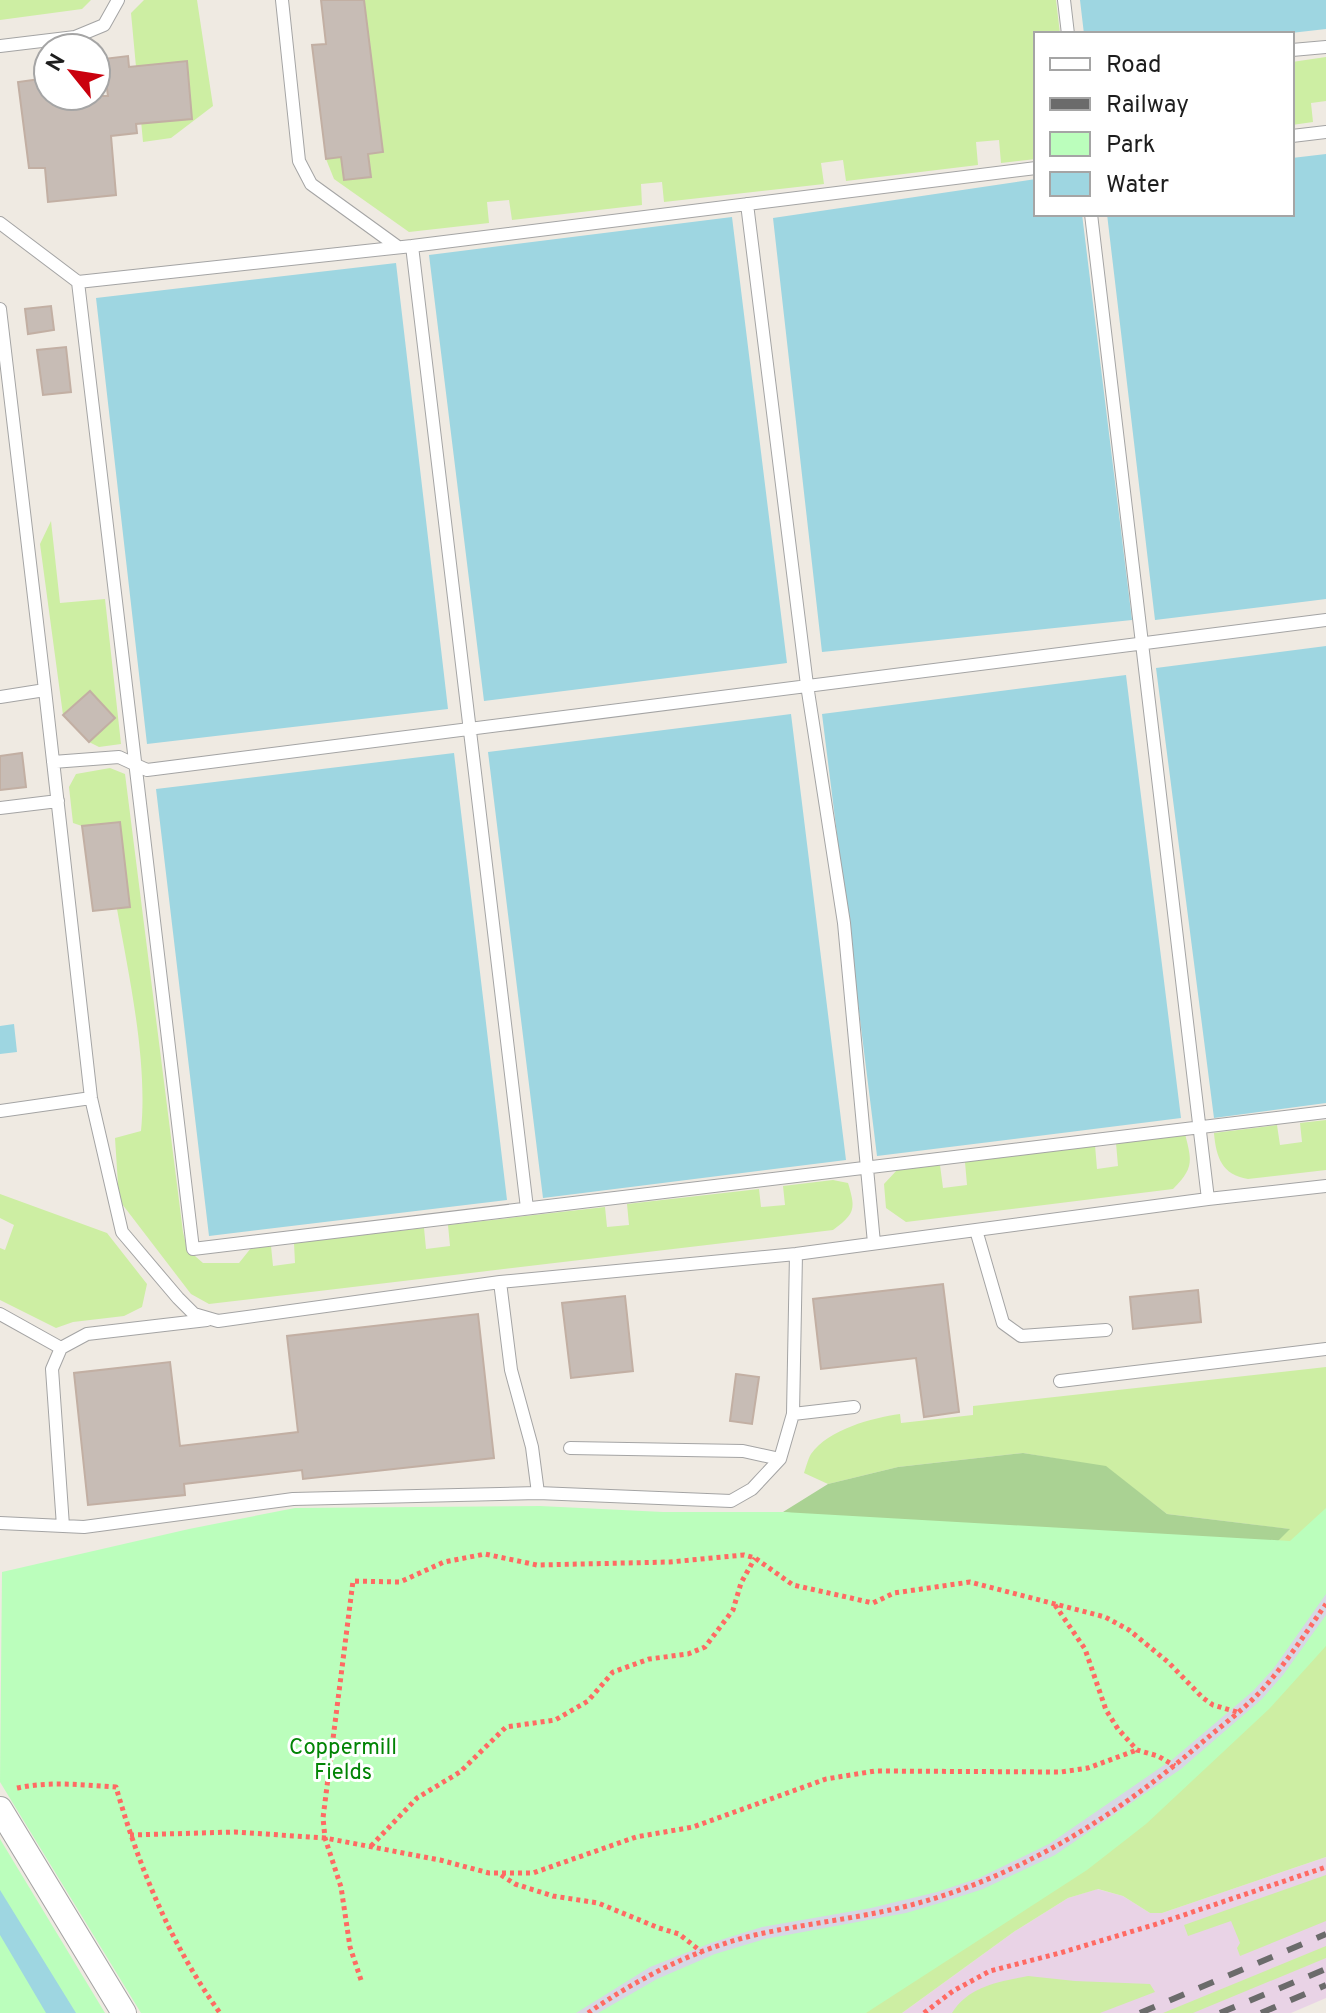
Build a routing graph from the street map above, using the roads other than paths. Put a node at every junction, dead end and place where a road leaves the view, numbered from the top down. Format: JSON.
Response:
{"nodes":[{"id":1,"x":118,"y":0,"type":"edge"},
{"id":2,"x":282,"y":0,"type":"edge"},
{"id":3,"x":1064,"y":0,"type":"edge"},
{"id":4,"x":1068,"y":32,"type":"edge"},
{"id":5,"x":0,"y":46,"type":"edge"},
{"id":6,"x":1326,"y":47,"type":"edge"},
{"id":7,"x":1294,"y":50,"type":"edge"},
{"id":8,"x":1326,"y":132,"type":"edge"},
{"id":9,"x":1294,"y":136,"type":"edge"},
{"id":10,"x":1034,"y":168,"type":"edge"},
{"id":11,"x":747,"y":204,"type":"junction"},
{"id":12,"x":1091,"y":216,"type":"edge"},
{"id":13,"x":0,"y":223,"type":"edge"},
{"id":14,"x":412,"y":246,"type":"junction"},
{"id":15,"x":398,"y":247,"type":"junction"},
{"id":16,"x":78,"y":282,"type":"junction"},
{"id":17,"x":0,"y":309,"type":"edge"},
{"id":18,"x":1326,"y":620,"type":"edge"},
{"id":19,"x":1142,"y":644,"type":"junction"},
{"id":20,"x":807,"y":685,"type":"junction"},
{"id":21,"x":45,"y":690,"type":"junction"},
{"id":22,"x":0,"y":697,"type":"edge"},
{"id":23,"x":469,"y":729,"type":"junction"},
{"id":24,"x":53,"y":762,"type":"junction"},
{"id":25,"x":136,"y":765,"type":"junction"},
{"id":26,"x":58,"y":801,"type":"junction"},
{"id":27,"x":0,"y":808,"type":"edge"},
{"id":28,"x":91,"y":1098,"type":"junction"},
{"id":29,"x":0,"y":1111,"type":"edge"},
{"id":30,"x":1326,"y":1112,"type":"edge"},
{"id":31,"x":1200,"y":1127,"type":"junction"},
{"id":32,"x":866,"y":1167,"type":"junction"},
{"id":33,"x":1326,"y":1186,"type":"edge"},
{"id":34,"x":1208,"y":1199,"type":"junction"},
{"id":35,"x":527,"y":1208,"type":"junction"},
{"id":36,"x":976,"y":1230,"type":"junction"},
{"id":37,"x":874,"y":1243,"type":"junction"},
{"id":38,"x":796,"y":1254,"type":"junction"},
{"id":39,"x":500,"y":1282,"type":"junction"},
{"id":40,"x":0,"y":1314,"type":"edge"},
{"id":41,"x":214,"y":1319,"type":"junction"},
{"id":42,"x":1106,"y":1330,"type":"dead end"},
{"id":43,"x":61,"y":1348,"type":"junction"},
{"id":44,"x":1326,"y":1349,"type":"edge"},
{"id":45,"x":1060,"y":1381,"type":"dead end"},
{"id":46,"x":854,"y":1407,"type":"dead end"},
{"id":47,"x":793,"y":1414,"type":"junction"},
{"id":48,"x":570,"y":1448,"type":"dead end"},
{"id":49,"x":780,"y":1459,"type":"junction"},
{"id":50,"x":538,"y":1493,"type":"junction"},
{"id":51,"x":0,"y":1523,"type":"edge"},
{"id":52,"x":63,"y":1526,"type":"junction"},
{"id":53,"x":3,"y":1800,"type":"edge"},
{"id":54,"x":124,"y":2013,"type":"edge"}],
"edges":[{"from":1,"to":5,"type":"lane"},
{"from":2,"to":15,"type":"lane"},
{"from":3,"to":4,"type":"lane"},
{"from":6,"to":7,"type":"lane"},
{"from":8,"to":9,"type":"lane"},
{"from":10,"to":11,"type":"lane"},
{"from":11,"to":14,"type":"lane"},
{"from":11,"to":20,"type":"lane"},
{"from":12,"to":19,"type":"lane"},
{"from":13,"to":16,"type":"lane"},
{"from":14,"to":15,"type":"lane"},
{"from":14,"to":23,"type":"lane"},
{"from":15,"to":16,"type":"lane"},
{"from":16,"to":25,"type":"lane"},
{"from":17,"to":21,"type":"lane"},
{"from":18,"to":19,"type":"lane"},
{"from":19,"to":20,"type":"lane"},
{"from":19,"to":31,"type":"lane"},
{"from":20,"to":23,"type":"lane"},
{"from":20,"to":32,"type":"lane"},
{"from":21,"to":22,"type":"lane"},
{"from":21,"to":24,"type":"lane"},
{"from":23,"to":25,"type":"lane"},
{"from":23,"to":35,"type":"lane"},
{"from":24,"to":25,"type":"lane"},
{"from":24,"to":26,"type":"lane"},
{"from":25,"to":35,"type":"lane"},
{"from":26,"to":27,"type":"lane"},
{"from":26,"to":28,"type":"lane"},
{"from":28,"to":29,"type":"lane"},
{"from":28,"to":41,"type":"lane"},
{"from":30,"to":31,"type":"lane"},
{"from":31,"to":32,"type":"lane"},
{"from":31,"to":34,"type":"lane"},
{"from":32,"to":35,"type":"lane"},
{"from":32,"to":37,"type":"lane"},
{"from":33,"to":34,"type":"lane"},
{"from":34,"to":36,"type":"lane"},
{"from":36,"to":37,"type":"lane"},
{"from":36,"to":42,"type":"lane"},
{"from":37,"to":38,"type":"lane"},
{"from":38,"to":39,"type":"lane"},
{"from":38,"to":47,"type":"lane"},
{"from":39,"to":41,"type":"lane"},
{"from":39,"to":50,"type":"lane"},
{"from":40,"to":43,"type":"lane"},
{"from":41,"to":43,"type":"lane"},
{"from":43,"to":52,"type":"lane"},
{"from":44,"to":45,"type":"lane"},
{"from":46,"to":47,"type":"lane"},
{"from":47,"to":49,"type":"lane"},
{"from":48,"to":49,"type":"lane"},
{"from":49,"to":50,"type":"lane"},
{"from":50,"to":52,"type":"lane"},
{"from":51,"to":52,"type":"lane"},
{"from":53,"to":54,"type":"street"}]}
